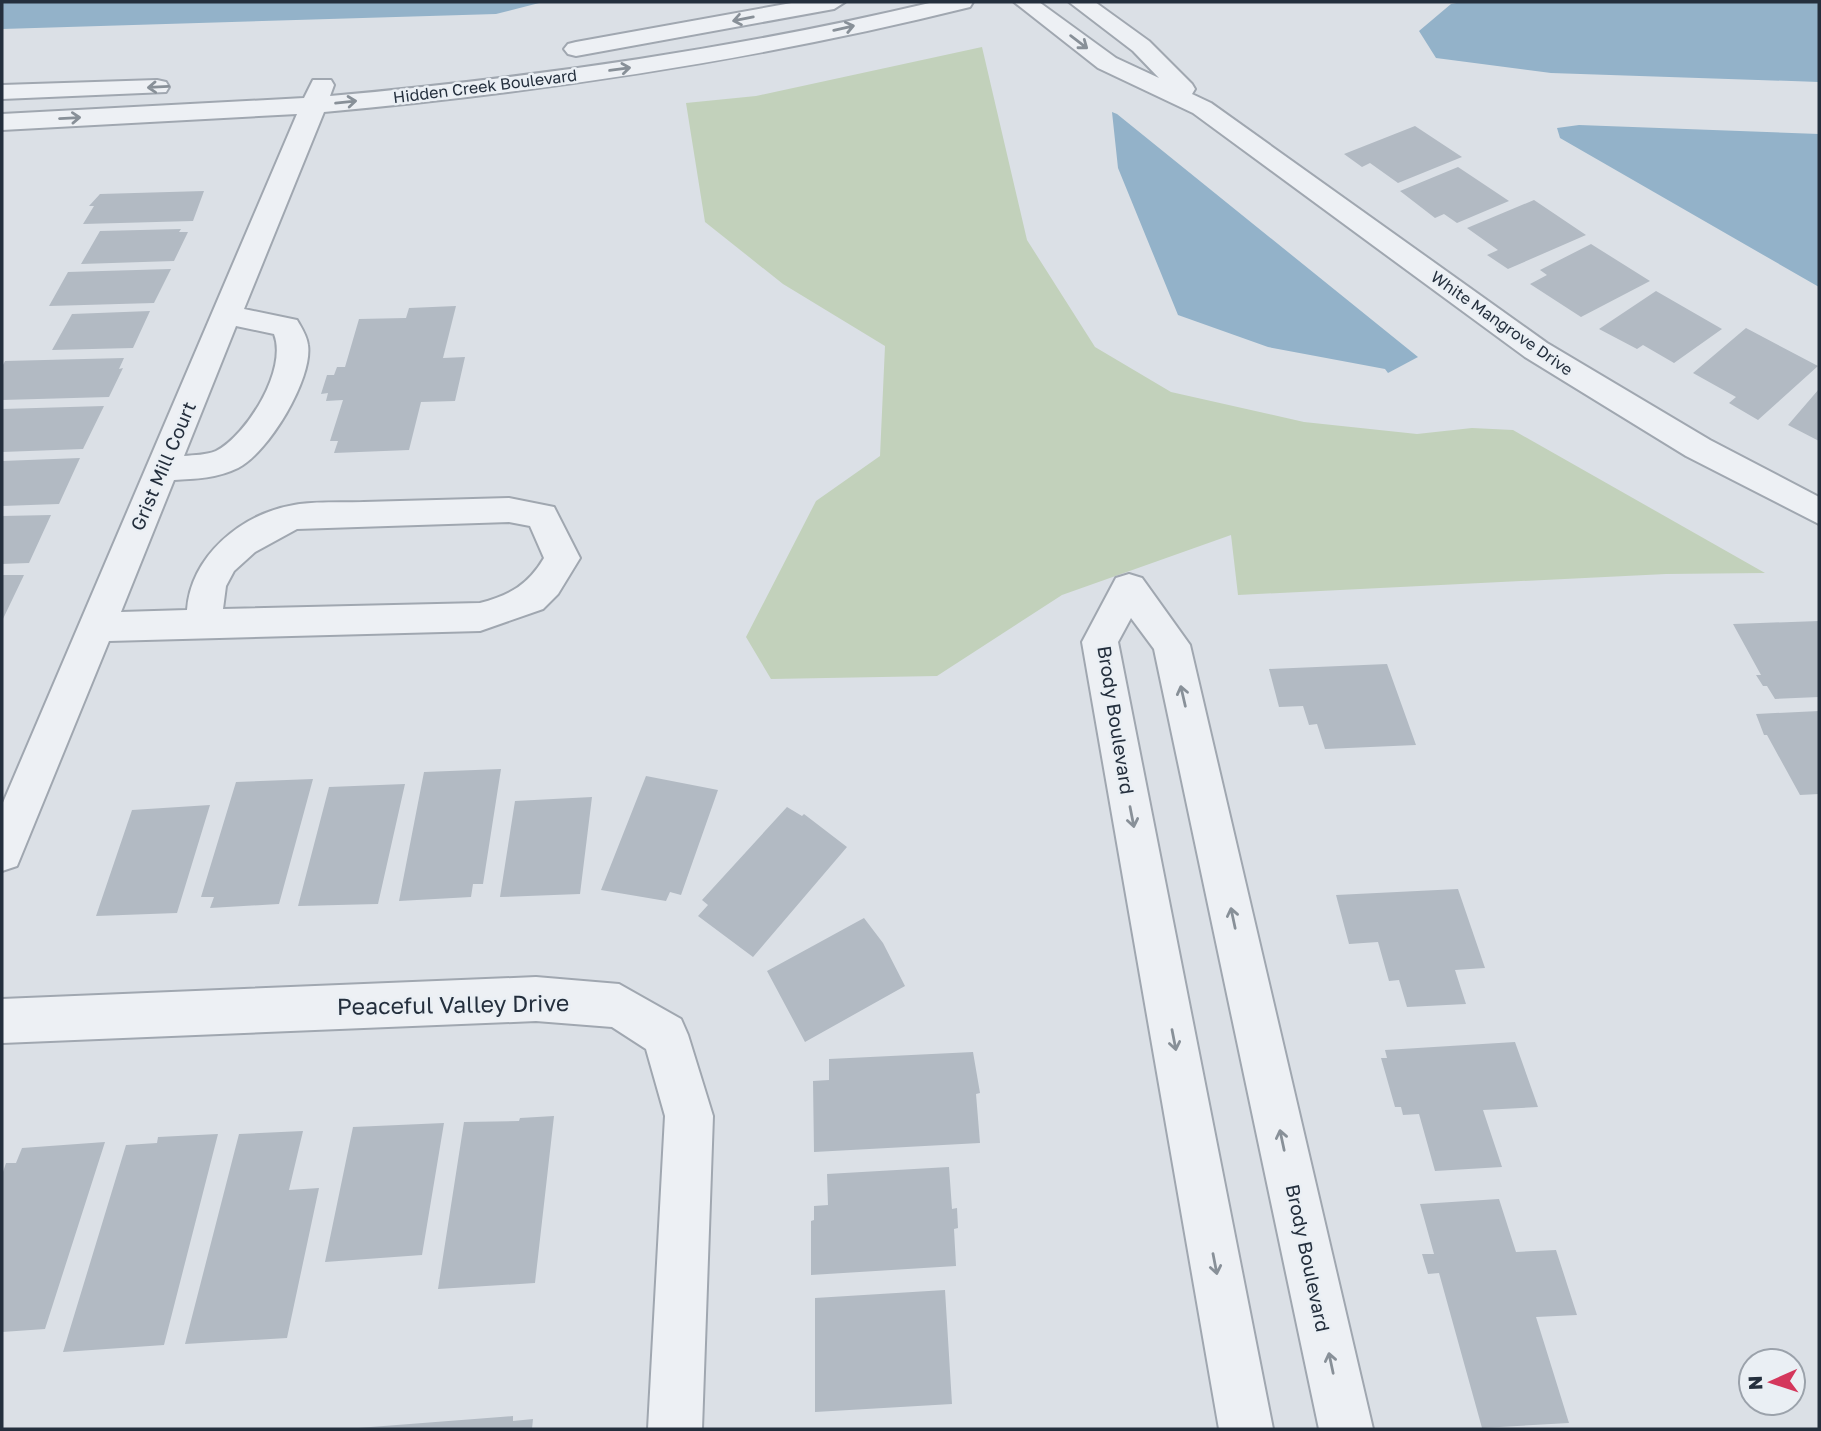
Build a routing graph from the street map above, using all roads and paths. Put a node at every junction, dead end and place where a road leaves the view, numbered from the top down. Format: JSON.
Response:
{"nodes":[{"id":1,"x":834,"y":2,"type":"edge"},
{"id":2,"x":962,"y":2,"type":"edge"},
{"id":3,"x":1025,"y":2,"type":"edge"},
{"id":4,"x":1080,"y":2,"type":"edge"},
{"id":5,"x":548,"y":54,"type":"dead end"},
{"id":6,"x":187,"y":86,"type":"dead end"},
{"id":7,"x":321,"y":86,"type":"junction"},
{"id":8,"x":2,"y":92,"type":"edge"},
{"id":9,"x":1202,"y":108,"type":"junction"},
{"id":10,"x":2,"y":122,"type":"edge"},
{"id":11,"x":227,"y":315,"type":"junction"},
{"id":12,"x":161,"y":470,"type":"junction"},
{"id":13,"x":1819,"y":512,"type":"edge"},
{"id":14,"x":204,"y":624,"type":"junction"},
{"id":15,"x":96,"y":627,"type":"junction"},
{"id":16,"x":2,"y":853,"type":"edge"},
{"id":17,"x":2,"y":1021,"type":"edge"},
{"id":18,"x":675,"y":1429,"type":"edge"},
{"id":19,"x":1246,"y":1429,"type":"edge"},
{"id":20,"x":1346,"y":1429,"type":"edge"}],
"edges":[{"from":1,"to":5,"type":"street","name":"Hidden Creek Boulevard","one_way":true},
{"from":7,"to":2,"type":"street","name":"Hidden Creek Boulevard","one_way":true},
{"from":3,"to":9,"type":"street","name":"White Mangrove Drive","one_way":true},
{"from":4,"to":9,"type":"street","name":"White Mangrove Drive"},
{"from":6,"to":8,"type":"street","one_way":true},
{"from":10,"to":7,"type":"street","name":"Hidden Creek Boulevard","one_way":true},
{"from":7,"to":11,"type":"street","name":"Grist Mill Court"},
{"from":9,"to":13,"type":"street","name":"White Mangrove Drive"},
{"from":11,"to":12,"type":"street","name":"Grist Mill Court"},
{"from":11,"to":12,"type":"street"},
{"from":12,"to":15,"type":"street","name":"Grist Mill Court"},
{"from":14,"to":14,"type":"street"},
{"from":14,"to":15,"type":"street"},
{"from":15,"to":16,"type":"street","name":"Grist Mill Court"},
{"from":17,"to":18,"type":"street","name":"Peaceful Valley Drive"},
{"from":20,"to":19,"type":"street","name":"Brody Boulevard","one_way":true}]}
